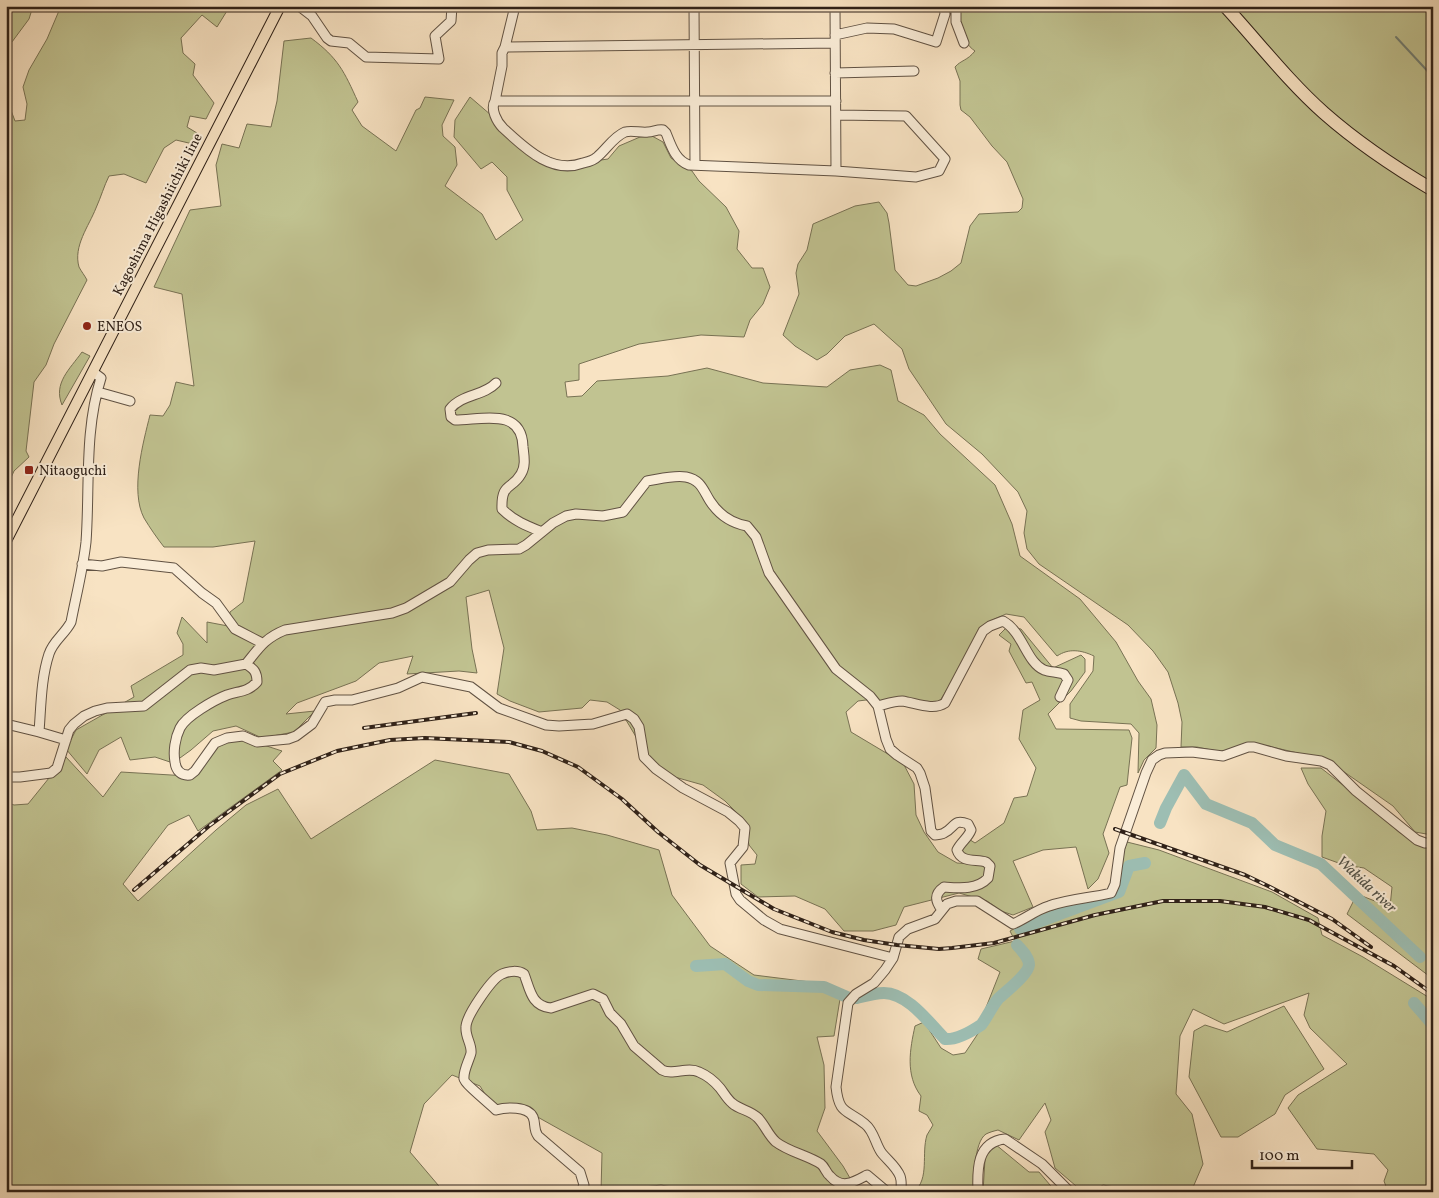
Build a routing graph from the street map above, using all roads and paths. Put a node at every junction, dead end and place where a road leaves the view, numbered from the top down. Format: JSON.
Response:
{"nodes":[{"id":1,"x":280,"y":6,"type":"edge"},
{"id":2,"x":299,"y":6,"type":"edge"},
{"id":3,"x":452,"y":6,"type":"edge"},
{"id":4,"x":515,"y":6,"type":"edge"},
{"id":5,"x":694,"y":6,"type":"edge"},
{"id":6,"x":835,"y":6,"type":"edge"},
{"id":7,"x":944,"y":6,"type":"edge"},
{"id":8,"x":956,"y":6,"type":"edge"},
{"id":9,"x":1226,"y":6,"type":"edge"},
{"id":10,"x":835,"y":39,"type":"junction"},
{"id":11,"x":964,"y":43,"type":"dead end"},
{"id":12,"x":694,"y":45,"type":"junction"},
{"id":13,"x":505,"y":47,"type":"junction"},
{"id":14,"x":914,"y":71,"type":"dead end"},
{"id":15,"x":835,"y":73,"type":"junction"},
{"id":16,"x":495,"y":101,"type":"junction"},
{"id":17,"x":695,"y":101,"type":"junction"},
{"id":18,"x":836,"y":101,"type":"junction"},
{"id":19,"x":836,"y":115,"type":"junction"},
{"id":20,"x":695,"y":165,"type":"junction"},
{"id":21,"x":836,"y":171,"type":"junction"},
{"id":22,"x":1433,"y":190,"type":"edge"},
{"id":23,"x":93,"y":372,"type":"junction"},
{"id":24,"x":496,"y":383,"type":"dead end"},
{"id":25,"x":98,"y":392,"type":"junction"},
{"id":26,"x":130,"y":401,"type":"dead end"},
{"id":27,"x":542,"y":532,"type":"junction"},
{"id":28,"x":6,"y":541,"type":"edge"},
{"id":29,"x":82,"y":564,"type":"junction"},
{"id":30,"x":262,"y":644,"type":"junction"},
{"id":31,"x":246,"y":664,"type":"junction"},
{"id":32,"x":1060,"y":697,"type":"dead end"},
{"id":33,"x":878,"y":706,"type":"junction"},
{"id":34,"x":6,"y":724,"type":"edge"},
{"id":35,"x":39,"y":732,"type":"junction"},
{"id":36,"x":66,"y":740,"type":"junction"},
{"id":37,"x":6,"y":777,"type":"edge"},
{"id":38,"x":1433,"y":843,"type":"edge"},
{"id":39,"x":942,"y":910,"type":"junction"},
{"id":40,"x":893,"y":958,"type":"junction"},
{"id":41,"x":884,"y":1191,"type":"edge"},
{"id":42,"x":581,"y":1192,"type":"edge"},
{"id":43,"x":901,"y":1192,"type":"edge"},
{"id":44,"x":978,"y":1192,"type":"edge"},
{"id":45,"x":1070,"y":1192,"type":"edge"}],
"edges":[{"from":1,"to":23,"type":"main road","name":"Kagoshima Higashiichiki line"},
{"from":2,"to":3,"type":"street"},
{"from":4,"to":13,"type":"street"},
{"from":5,"to":12,"type":"street"},
{"from":6,"to":10,"type":"street"},
{"from":7,"to":10,"type":"street"},
{"from":8,"to":11,"type":"street"},
{"from":9,"to":22,"type":"highway"},
{"from":10,"to":12,"type":"street"},
{"from":10,"to":15,"type":"street"},
{"from":12,"to":13,"type":"street"},
{"from":12,"to":17,"type":"street"},
{"from":13,"to":16,"type":"street"},
{"from":14,"to":15,"type":"street"},
{"from":15,"to":18,"type":"street"},
{"from":16,"to":17,"type":"street"},
{"from":16,"to":20,"type":"street"},
{"from":17,"to":18,"type":"street"},
{"from":17,"to":20,"type":"street"},
{"from":18,"to":19,"type":"street"},
{"from":19,"to":21,"type":"street"},
{"from":19,"to":21,"type":"street"},
{"from":20,"to":21,"type":"street"},
{"from":23,"to":25,"type":"street"},
{"from":23,"to":28,"type":"main road","name":"Kagoshima Higashiichiki line"},
{"from":24,"to":27,"type":"street"},
{"from":25,"to":26,"type":"street"},
{"from":25,"to":29,"type":"street"},
{"from":27,"to":30,"type":"street"},
{"from":27,"to":33,"type":"street"},
{"from":29,"to":30,"type":"street"},
{"from":29,"to":35,"type":"street"},
{"from":30,"to":31,"type":"street"},
{"from":31,"to":36,"type":"street"},
{"from":31,"to":40,"type":"street"},
{"from":32,"to":33,"type":"street"},
{"from":33,"to":39,"type":"street"},
{"from":34,"to":35,"type":"street"},
{"from":35,"to":36,"type":"street"},
{"from":36,"to":37,"type":"street"},
{"from":38,"to":39,"type":"street"},
{"from":39,"to":40,"type":"street"},
{"from":40,"to":43,"type":"street"},
{"from":41,"to":42,"type":"street"},
{"from":41,"to":43,"type":"street"},
{"from":44,"to":45,"type":"street"}]}
